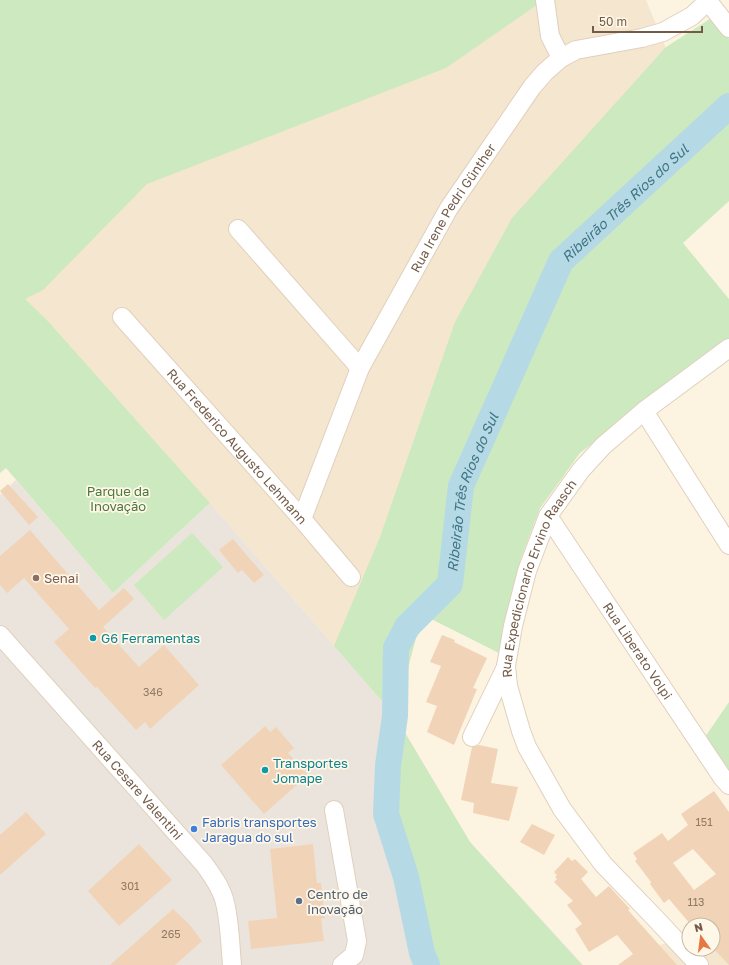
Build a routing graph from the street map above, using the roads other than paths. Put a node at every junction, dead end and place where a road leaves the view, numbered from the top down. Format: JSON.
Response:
{"nodes":[{"id":1,"x":545,"y":0,"type":"edge"},
{"id":2,"x":708,"y":0,"type":"edge"},
{"id":3,"x":729,"y":28,"type":"edge"},
{"id":4,"x":561,"y":58,"type":"junction"},
{"id":5,"x":238,"y":229,"type":"dead end"},
{"id":6,"x":122,"y":317,"type":"dead end"},
{"id":7,"x":729,"y":348,"type":"edge"},
{"id":8,"x":360,"y":368,"type":"junction"},
{"id":9,"x":644,"y":412,"type":"junction"},
{"id":10,"x":548,"y":516,"type":"junction"},
{"id":11,"x":302,"y":519,"type":"junction"},
{"id":12,"x":729,"y":545,"type":"edge"},
{"id":13,"x":351,"y":577,"type":"dead end"},
{"id":14,"x":0,"y":635,"type":"edge"},
{"id":15,"x":506,"y":666,"type":"junction"},
{"id":16,"x":472,"y":736,"type":"dead end"},
{"id":17,"x":729,"y":784,"type":"edge"},
{"id":18,"x":334,"y":810,"type":"dead end"},
{"id":19,"x":232,"y":965,"type":"edge"},
{"id":20,"x":342,"y":965,"type":"edge"},
{"id":21,"x":699,"y":965,"type":"edge"}],
"edges":[{"from":1,"to":4,"type":"street"},
{"from":2,"to":3,"type":"street"},
{"from":2,"to":4,"type":"street","name":"Rua Irene Pedri Günther"},
{"from":4,"to":8,"type":"street","name":"Rua Irene Pedri Günther"},
{"from":5,"to":8,"type":"street"},
{"from":6,"to":11,"type":"street","name":"Rua Frederico Augusto Lehmann"},
{"from":7,"to":9,"type":"street","name":"Rua Expedicionario Ervino Raasch"},
{"from":8,"to":11,"type":"street","name":"Rua Irene Pedri Günther"},
{"from":9,"to":10,"type":"street","name":"Rua Expedicionario Ervino Raasch"},
{"from":9,"to":12,"type":"street"},
{"from":10,"to":15,"type":"street","name":"Rua Expedicionario Ervino Raasch"},
{"from":10,"to":17,"type":"street","name":"Rua Liberato Volpi"},
{"from":11,"to":13,"type":"street","name":"Rua Frederico Augusto Lehmann"},
{"from":14,"to":19,"type":"street","name":"Rua Cesare Valentini"},
{"from":15,"to":16,"type":"street"},
{"from":15,"to":21,"type":"street","name":"Rua Expedicionario Ervino Raasch"},
{"from":18,"to":20,"type":"street"}]}
